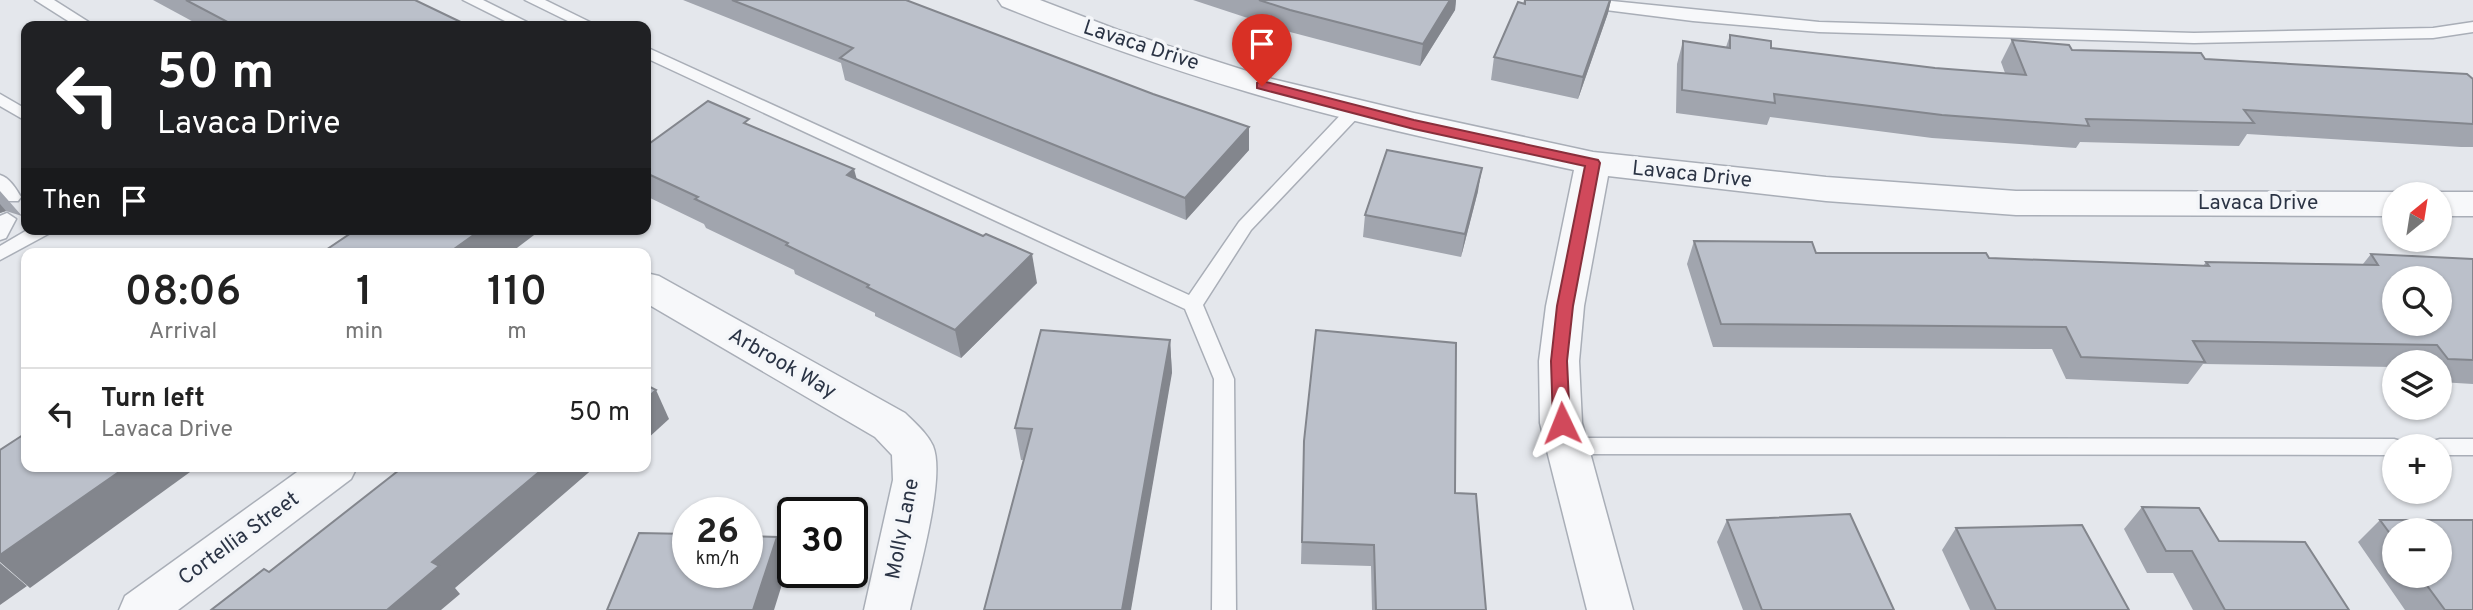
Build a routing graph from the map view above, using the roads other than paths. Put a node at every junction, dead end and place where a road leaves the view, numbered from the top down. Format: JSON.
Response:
{"nodes":[{"id":1,"x":43,"y":0,"type":"edge"},
{"id":2,"x":471,"y":0,"type":"edge"},
{"id":3,"x":533,"y":0,"type":"edge"},
{"id":4,"x":1013,"y":0,"type":"edge"},
{"id":5,"x":1566,"y":0,"type":"edge"},
{"id":6,"x":79,"y":21,"type":"edge"},
{"id":7,"x":516,"y":21,"type":"edge"},
{"id":8,"x":579,"y":21,"type":"edge"},
{"id":9,"x":2473,"y":27,"type":"edge"},
{"id":10,"x":651,"y":54,"type":"edge"},
{"id":11,"x":0,"y":99,"type":"edge"},
{"id":12,"x":1356,"y":109,"type":"junction"},
{"id":13,"x":21,"y":113,"type":"edge"},
{"id":14,"x":1593,"y":163,"type":"junction"},
{"id":15,"x":0,"y":181,"type":"edge"},
{"id":16,"x":12,"y":197,"type":"dead end"},
{"id":17,"x":2382,"y":204,"type":"edge"},
{"id":18,"x":2452,"y":204,"type":"edge"},
{"id":19,"x":2473,"y":204,"type":"edge"},
{"id":20,"x":33,"y":235,"type":"edge"},
{"id":21,"x":0,"y":254,"type":"edge"},
{"id":22,"x":651,"y":289,"type":"edge"},
{"id":23,"x":1193,"y":305,"type":"junction"},
{"id":24,"x":1567,"y":446,"type":"junction"},
{"id":25,"x":2382,"y":447,"type":"edge"},
{"id":26,"x":2452,"y":447,"type":"edge"},
{"id":27,"x":2473,"y":447,"type":"edge"},
{"id":28,"x":914,"y":449,"type":"joint"},
{"id":29,"x":329,"y":472,"type":"edge"},
{"id":30,"x":142,"y":610,"type":"edge"},
{"id":31,"x":887,"y":610,"type":"edge"},
{"id":32,"x":1224,"y":610,"type":"edge"},
{"id":33,"x":1610,"y":610,"type":"edge"}],
"edges":[{"from":1,"to":6,"type":"lane"},
{"from":2,"to":7,"type":"lane"},
{"from":3,"to":8,"type":"lane"},
{"from":4,"to":12,"type":"street","name":"Lavaca Drive"},
{"from":5,"to":9,"type":"lane"},
{"from":10,"to":23,"type":"lane"},
{"from":11,"to":13,"type":"lane"},
{"from":12,"to":14,"type":"street","name":"Lavaca Drive"},
{"from":12,"to":23,"type":"lane"},
{"from":14,"to":17,"type":"street","name":"Lavaca Drive"},
{"from":14,"to":24,"type":"street"},
{"from":15,"to":16,"type":"lane"},
{"from":18,"to":19,"type":"street"},
{"from":20,"to":21,"type":"lane"},
{"from":22,"to":28,"type":"street","name":"Arbrook Way"},
{"from":23,"to":32,"type":"lane"},
{"from":24,"to":25,"type":"lane"},
{"from":24,"to":33,"type":"street"},
{"from":26,"to":27,"type":"lane"},
{"from":28,"to":31,"type":"street","name":"Molly Lane"},
{"from":29,"to":30,"type":"street","name":"Cortellia Street"}]}
